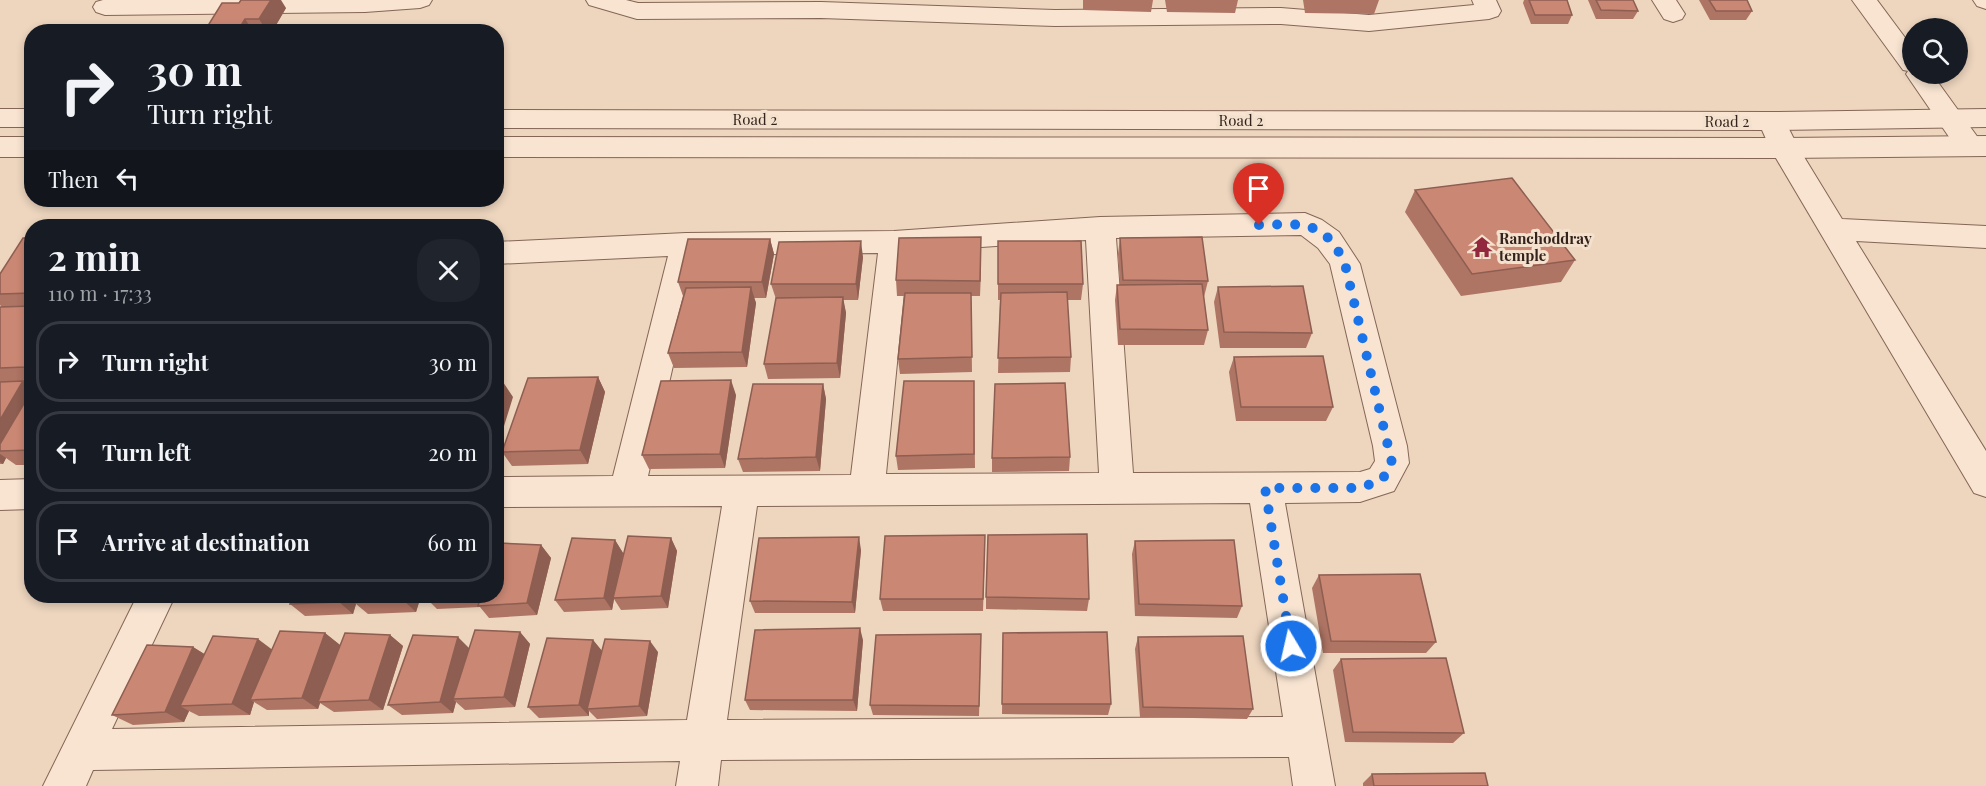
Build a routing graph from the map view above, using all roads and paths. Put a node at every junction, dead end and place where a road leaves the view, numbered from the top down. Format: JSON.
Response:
{"nodes":[{"id":1,"x":111,"y":0,"type":"edge"},
{"id":2,"x":420,"y":0,"type":"edge"},
{"id":3,"x":598,"y":0,"type":"edge"},
{"id":4,"x":1484,"y":0,"type":"edge"},
{"id":5,"x":1864,"y":0,"type":"edge"},
{"id":6,"x":366,"y":2,"type":"edge"},
{"id":7,"x":822,"y":5,"type":"edge"},
{"id":8,"x":1279,"y":8,"type":"edge"},
{"id":9,"x":1054,"y":9,"type":"edge"},
{"id":10,"x":1902,"y":51,"type":"edge"},
{"id":11,"x":1927,"y":84,"type":"edge"},
{"id":12,"x":0,"y":118,"type":"edge"},
{"id":13,"x":24,"y":118,"type":"edge"},
{"id":14,"x":1953,"y":118,"type":"junction"},
{"id":15,"x":1986,"y":118,"type":"edge"},
{"id":16,"x":504,"y":119,"type":"edge"},
{"id":17,"x":1778,"y":135,"type":"junction"},
{"id":18,"x":1978,"y":146,"type":"edge"},
{"id":19,"x":0,"y":147,"type":"edge"},
{"id":20,"x":24,"y":147,"type":"edge"},
{"id":21,"x":504,"y":147,"type":"edge"},
{"id":22,"x":1100,"y":228,"type":"junction"},
{"id":23,"x":1833,"y":229,"type":"junction"},
{"id":24,"x":1986,"y":237,"type":"edge"},
{"id":25,"x":894,"y":242,"type":"junction"},
{"id":26,"x":686,"y":244,"type":"junction"},
{"id":27,"x":504,"y":253,"type":"edge"},
{"id":28,"x":1986,"y":482,"type":"edge"},
{"id":29,"x":1265,"y":488,"type":"junction"},
{"id":30,"x":1117,"y":489,"type":"junction"},
{"id":31,"x":627,"y":491,"type":"junction"},
{"id":32,"x":742,"y":491,"type":"junction"},
{"id":33,"x":867,"y":491,"type":"junction"},
{"id":34,"x":504,"y":492,"type":"edge"},
{"id":35,"x":24,"y":494,"type":"edge"},
{"id":36,"x":0,"y":495,"type":"edge"},
{"id":37,"x":153,"y":603,"type":"edge"},
{"id":38,"x":1305,"y":737,"type":"junction"},
{"id":39,"x":704,"y":740,"type":"junction"},
{"id":40,"x":82,"y":750,"type":"junction"},
{"id":41,"x":64,"y":786,"type":"edge"},
{"id":42,"x":697,"y":786,"type":"edge"},
{"id":43,"x":1314,"y":786,"type":"edge"}],
"edges":[{"from":1,"to":6,"type":"street"},
{"from":2,"to":6,"type":"street"},
{"from":3,"to":7,"type":"street"},
{"from":4,"to":8,"type":"street"},
{"from":5,"to":10,"type":"street"},
{"from":7,"to":9,"type":"street"},
{"from":8,"to":9,"type":"street"},
{"from":11,"to":14,"type":"street"},
{"from":12,"to":13,"type":"street"},
{"from":14,"to":15,"type":"street","name":"Road 2"},
{"from":14,"to":17,"type":"street","name":"Road 2"},
{"from":14,"to":18,"type":"street"},
{"from":16,"to":17,"type":"street","name":"Road 2"},
{"from":17,"to":18,"type":"street","name":"Road 2"},
{"from":17,"to":21,"type":"street","name":"Road 2"},
{"from":17,"to":23,"type":"street"},
{"from":19,"to":20,"type":"street"},
{"from":22,"to":25,"type":"street"},
{"from":22,"to":29,"type":"street"},
{"from":22,"to":30,"type":"street"},
{"from":23,"to":24,"type":"street"},
{"from":23,"to":28,"type":"street"},
{"from":25,"to":26,"type":"street"},
{"from":25,"to":33,"type":"street"},
{"from":26,"to":27,"type":"street"},
{"from":26,"to":31,"type":"street"},
{"from":29,"to":30,"type":"street"},
{"from":29,"to":38,"type":"street"},
{"from":30,"to":33,"type":"street"},
{"from":31,"to":32,"type":"street"},
{"from":31,"to":34,"type":"street"},
{"from":32,"to":33,"type":"street"},
{"from":32,"to":39,"type":"street"},
{"from":35,"to":36,"type":"street"},
{"from":37,"to":40,"type":"street"},
{"from":38,"to":39,"type":"street"},
{"from":38,"to":43,"type":"street"},
{"from":39,"to":40,"type":"street"},
{"from":39,"to":42,"type":"street"},
{"from":40,"to":41,"type":"street"}]}
